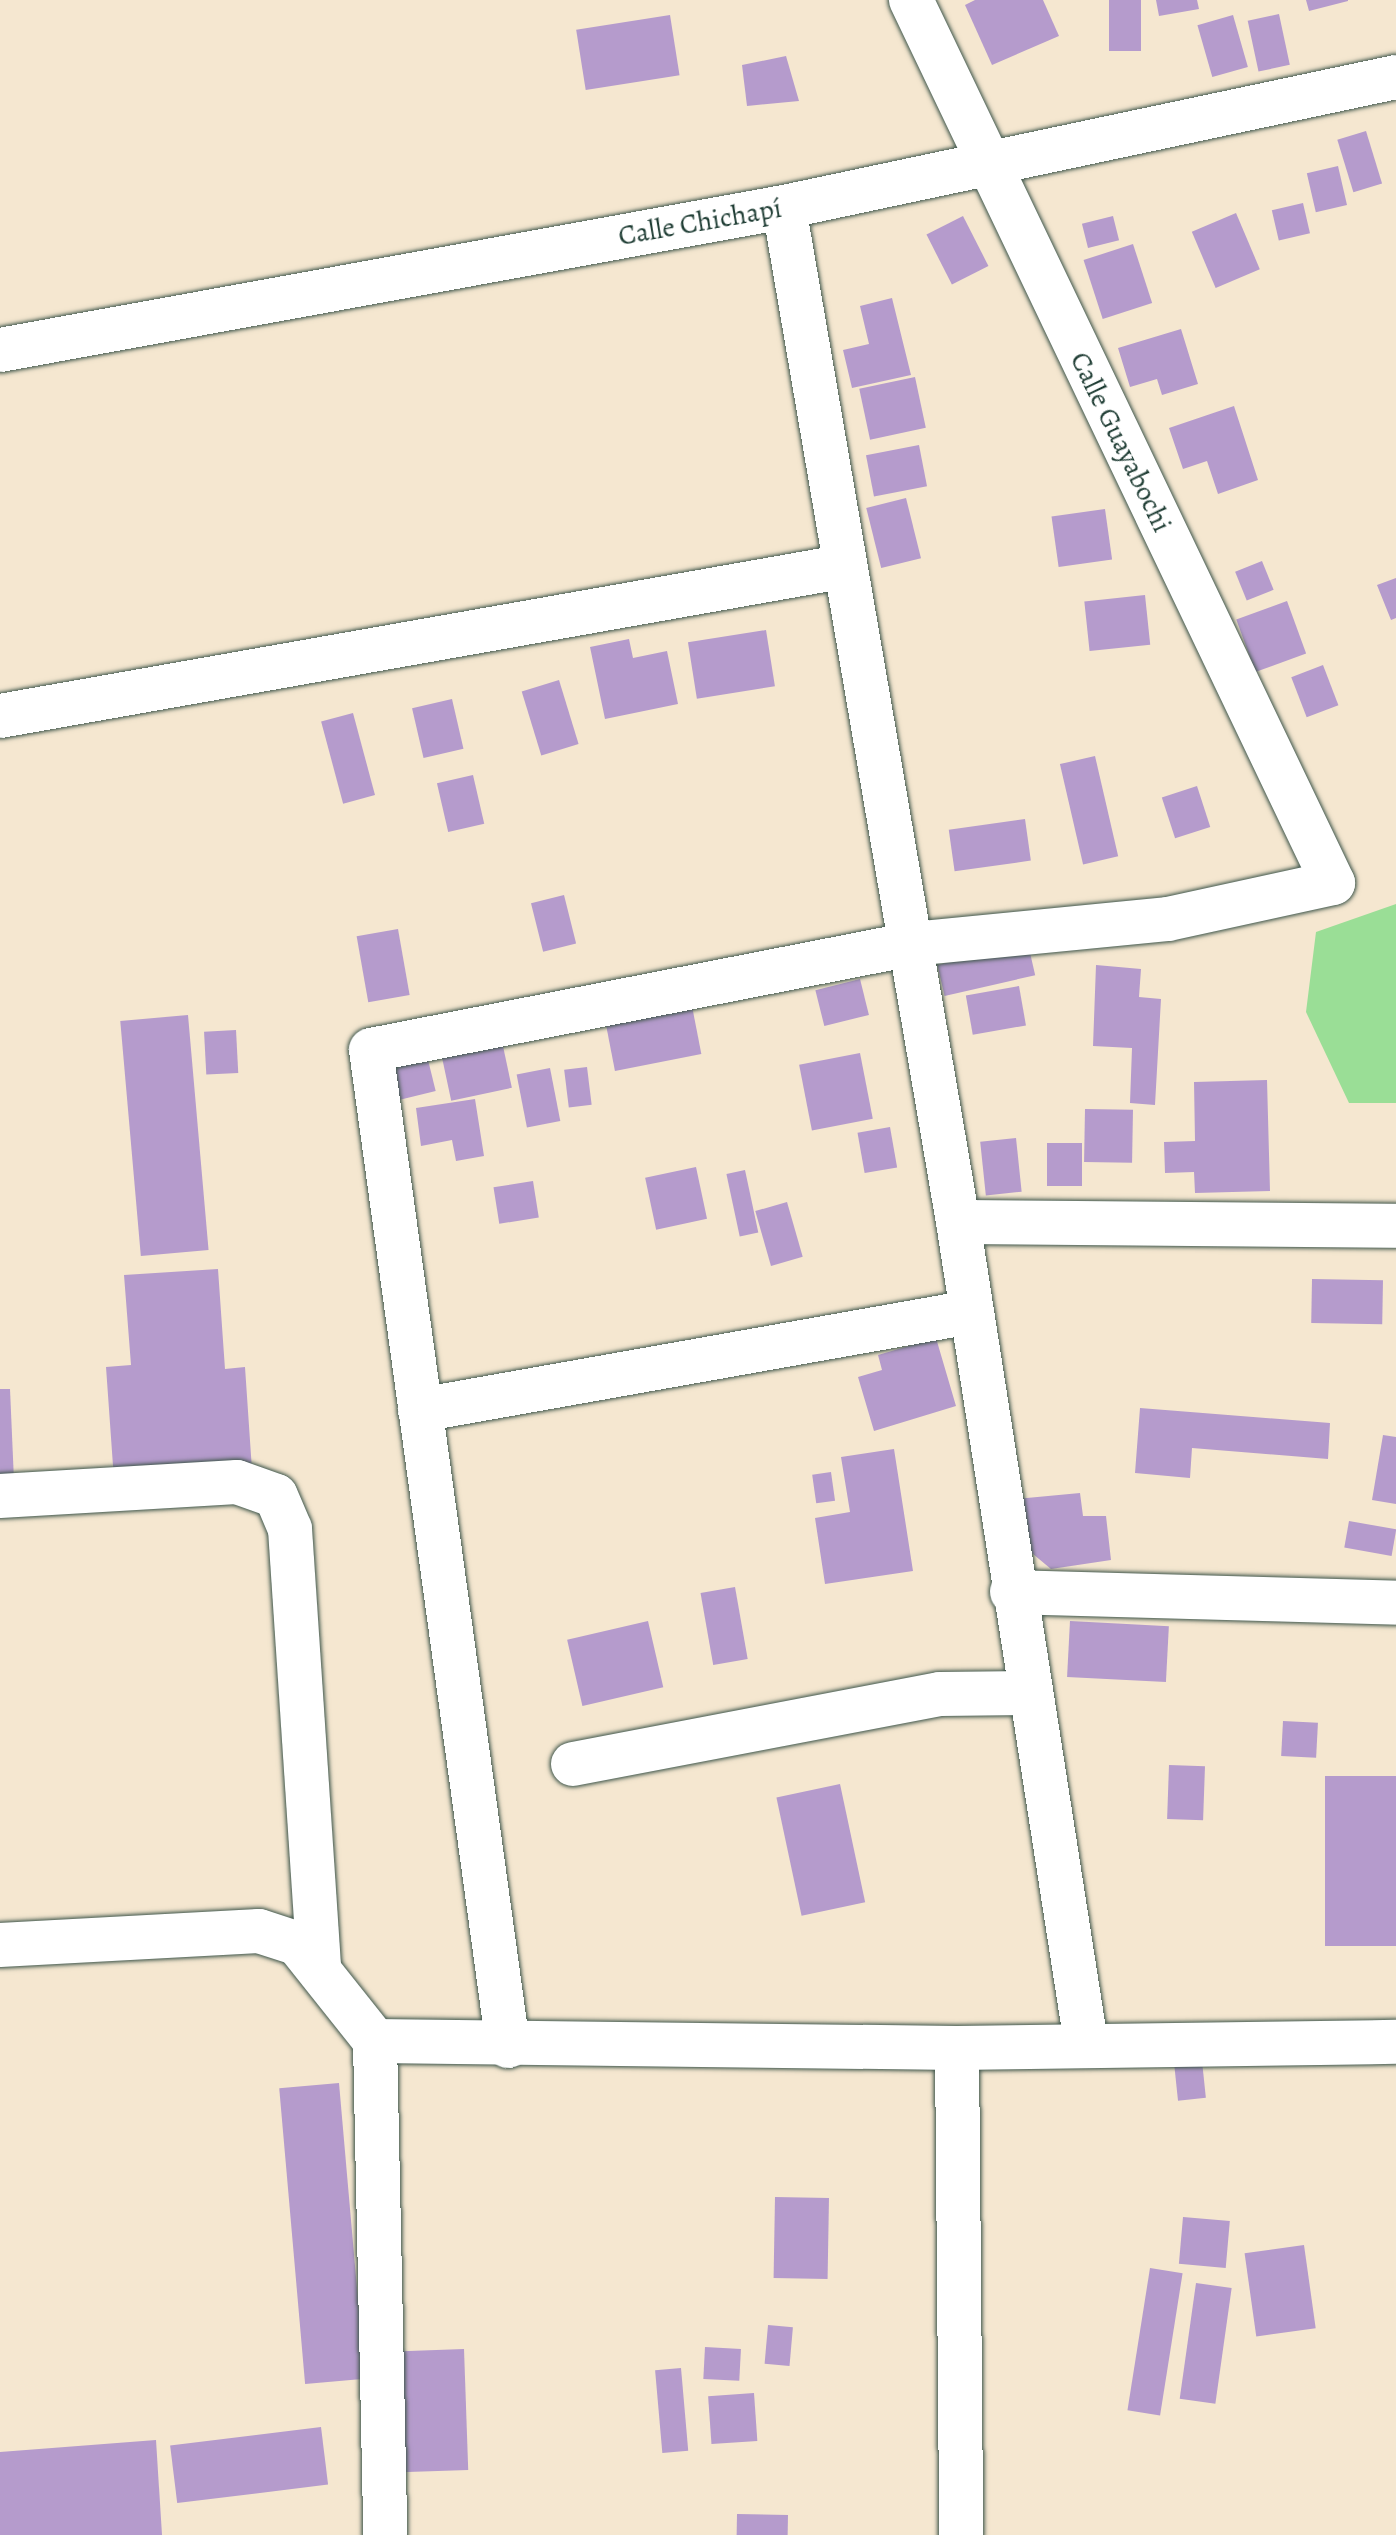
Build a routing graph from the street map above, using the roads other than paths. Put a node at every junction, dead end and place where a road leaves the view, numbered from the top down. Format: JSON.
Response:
{"nodes":[{"id":1,"x":911,"y":0,"type":"edge"},
{"id":2,"x":1396,"y":77,"type":"edge"},
{"id":3,"x":986,"y":163,"type":"junction"},
{"id":4,"x":784,"y":207,"type":"junction"},
{"id":5,"x":0,"y":350,"type":"edge"},
{"id":6,"x":841,"y":567,"type":"junction"},
{"id":7,"x":0,"y":716,"type":"edge"},
{"id":8,"x":912,"y":944,"type":"junction"},
{"id":9,"x":958,"y":1222,"type":"junction"},
{"id":10,"x":1396,"y":1226,"type":"edge"},
{"id":11,"x":971,"y":1312,"type":"junction"},
{"id":12,"x":420,"y":1410,"type":"junction"},
{"id":13,"x":0,"y":1496,"type":"edge"},
{"id":14,"x":1012,"y":1592,"type":"junction"},
{"id":15,"x":1396,"y":1603,"type":"edge"},
{"id":16,"x":1028,"y":1693,"type":"junction"},
{"id":17,"x":573,"y":1764,"type":"dead end"},
{"id":18,"x":0,"y":1945,"type":"edge"},
{"id":19,"x":319,"y":1968,"type":"junction"},
{"id":20,"x":375,"y":2041,"type":"junction"},
{"id":21,"x":1396,"y":2042,"type":"edge"},
{"id":22,"x":1086,"y":2043,"type":"junction"},
{"id":23,"x":508,"y":2046,"type":"junction"},
{"id":24,"x":957,"y":2048,"type":"junction"},
{"id":25,"x":385,"y":2535,"type":"edge"},
{"id":26,"x":961,"y":2535,"type":"edge"}],
"edges":[{"from":1,"to":3,"type":"street","name":"Calle Guayabochi"},
{"from":2,"to":3,"type":"street","name":"Calle Chichapí"},
{"from":3,"to":4,"type":"street","name":"Calle Chichapí"},
{"from":3,"to":8,"type":"street","name":"Calle Guayabochi"},
{"from":4,"to":5,"type":"street","name":"Calle Chichapí"},
{"from":4,"to":6,"type":"street"},
{"from":6,"to":7,"type":"street"},
{"from":6,"to":8,"type":"street"},
{"from":8,"to":9,"type":"street"},
{"from":8,"to":12,"type":"street"},
{"from":9,"to":10,"type":"street"},
{"from":9,"to":11,"type":"street"},
{"from":11,"to":12,"type":"street"},
{"from":11,"to":14,"type":"street"},
{"from":12,"to":23,"type":"street"},
{"from":13,"to":19,"type":"street"},
{"from":14,"to":15,"type":"street"},
{"from":14,"to":16,"type":"street"},
{"from":16,"to":17,"type":"street"},
{"from":16,"to":22,"type":"street"},
{"from":18,"to":19,"type":"street"},
{"from":19,"to":20,"type":"street"},
{"from":20,"to":23,"type":"street"},
{"from":20,"to":25,"type":"street"},
{"from":21,"to":22,"type":"street"},
{"from":22,"to":24,"type":"street"},
{"from":23,"to":24,"type":"street"},
{"from":24,"to":26,"type":"street"}]}
